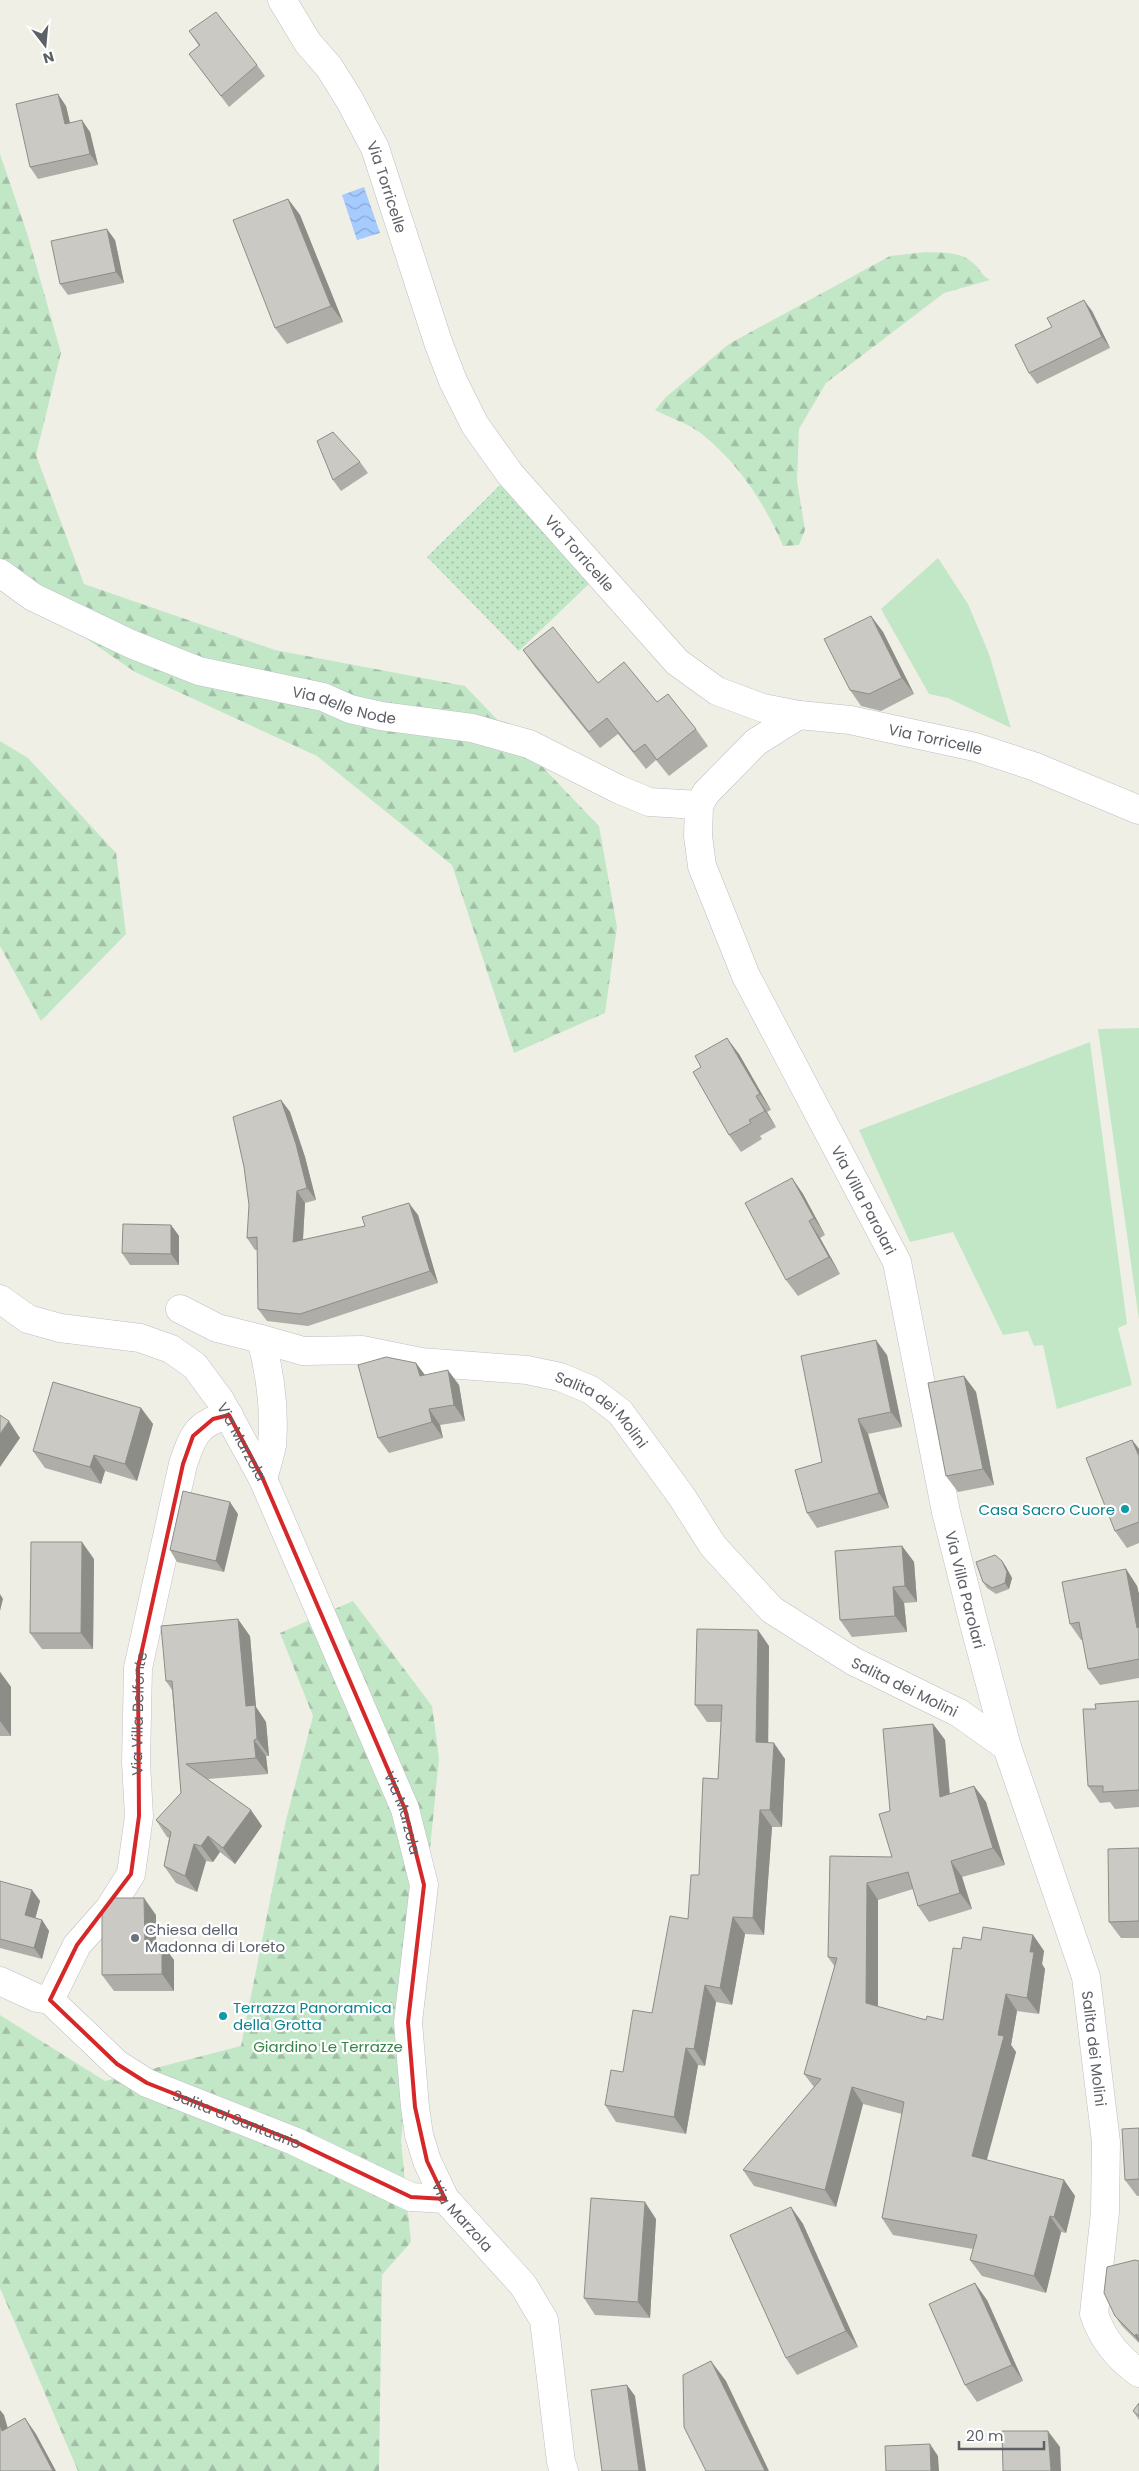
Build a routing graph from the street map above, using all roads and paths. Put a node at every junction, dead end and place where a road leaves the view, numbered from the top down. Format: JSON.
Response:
{"nodes":[{"id":1,"x":282,"y":0,"type":"edge"},
{"id":2,"x":0,"y":573,"type":"edge"},
{"id":3,"x":799,"y":715,"type":"junction"},
{"id":4,"x":698,"y":805,"type":"junction"},
{"id":5,"x":1139,"y":810,"type":"edge"},
{"id":6,"x":0,"y":1299,"type":"edge"},
{"id":7,"x":180,"y":1309,"type":"dead end"},
{"id":8,"x":261,"y":1339,"type":"junction"},
{"id":9,"x":229,"y":1415,"type":"junction"},
{"id":10,"x":263,"y":1479,"type":"junction"},
{"id":11,"x":1007,"y":1747,"type":"junction"},
{"id":12,"x":0,"y":1981,"type":"edge"},
{"id":13,"x":43,"y":1999,"type":"junction"},
{"id":14,"x":445,"y":2199,"type":"junction"},
{"id":15,"x":1139,"y":2373,"type":"edge"},
{"id":16,"x":564,"y":2471,"type":"edge"}],
"edges":[{"from":1,"to":3,"type":"street","name":"Via Torricelle"},
{"from":2,"to":4,"type":"street","name":"Via delle Node"},
{"from":3,"to":4,"type":"street"},
{"from":3,"to":5,"type":"street","name":"Via Torricelle"},
{"from":4,"to":11,"type":"street","name":"Via Villa Parolari"},
{"from":6,"to":9,"type":"street","name":"Via Marzola"},
{"from":7,"to":8,"type":"street","name":"Salita dei Molini"},
{"from":8,"to":10,"type":"street"},
{"from":8,"to":11,"type":"street","name":"Salita dei Molini"},
{"from":9,"to":10,"type":"street","name":"Via Marzola"},
{"from":9,"to":13,"type":"street","name":"Via Villa Belfonte"},
{"from":10,"to":14,"type":"street","name":"Via Marzola"},
{"from":11,"to":15,"type":"street","name":"Salita dei Molini"},
{"from":12,"to":13,"type":"street","name":"Salita al Santuario"},
{"from":13,"to":14,"type":"street","name":"Salita al Santuario"},
{"from":14,"to":16,"type":"street","name":"Via Marzola"}]}
